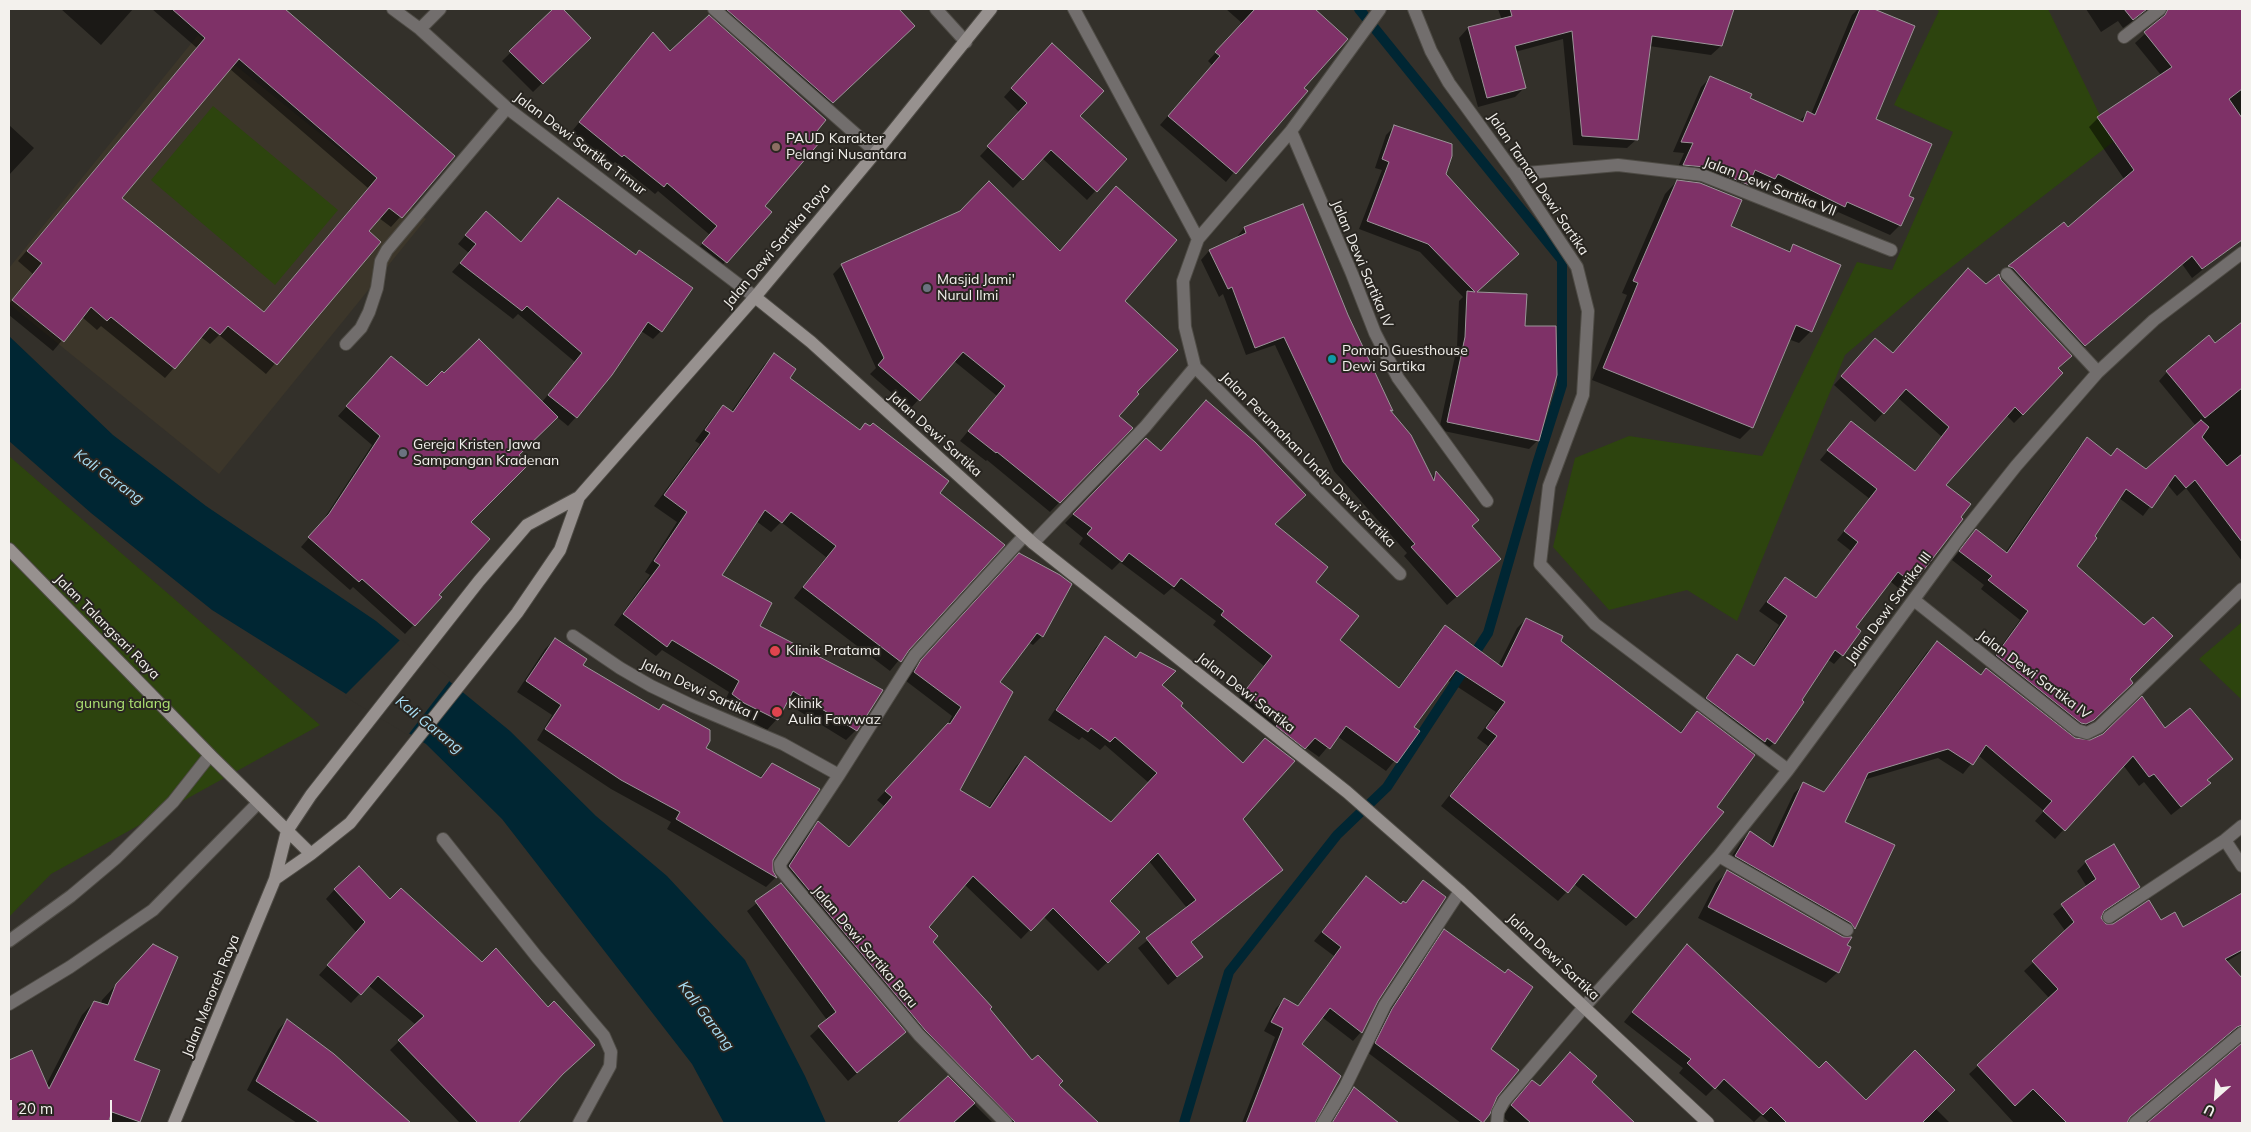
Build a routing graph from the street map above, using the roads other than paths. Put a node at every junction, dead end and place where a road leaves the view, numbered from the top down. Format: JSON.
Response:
{"nodes":[{"id":1,"x":393,"y":9,"type":"edge"},
{"id":2,"x":440,"y":9,"type":"edge"},
{"id":3,"x":714,"y":9,"type":"edge"},
{"id":4,"x":936,"y":9,"type":"edge"},
{"id":5,"x":991,"y":9,"type":"edge"},
{"id":6,"x":1074,"y":9,"type":"edge"},
{"id":7,"x":1414,"y":9,"type":"edge"},
{"id":8,"x":2160,"y":9,"type":"edge"},
{"id":9,"x":1377,"y":12,"type":"edge"},
{"id":10,"x":420,"y":29,"type":"junction"},
{"id":11,"x":2124,"y":37,"type":"dead end"},
{"id":12,"x":966,"y":42,"type":"junction"},
{"id":13,"x":507,"y":108,"type":"junction"},
{"id":14,"x":1291,"y":131,"type":"junction"},
{"id":15,"x":876,"y":152,"type":"junction"},
{"id":16,"x":1515,"y":174,"type":"junction"},
{"id":17,"x":1198,"y":239,"type":"junction"},
{"id":18,"x":1892,"y":250,"type":"dead end"},
{"id":19,"x":2242,"y":253,"type":"edge"},
{"id":20,"x":2007,"y":274,"type":"dead end"},
{"id":21,"x":755,"y":297,"type":"junction"},
{"id":22,"x":346,"y":344,"type":"dead end"},
{"id":23,"x":1195,"y":367,"type":"junction"},
{"id":24,"x":2098,"y":372,"type":"junction"},
{"id":25,"x":578,"y":497,"type":"junction"},
{"id":26,"x":1487,"y":501,"type":"dead end"},
{"id":27,"x":1028,"y":539,"type":"junction"},
{"id":28,"x":9,"y":549,"type":"edge"},
{"id":29,"x":1400,"y":574,"type":"dead end"},
{"id":30,"x":2242,"y":589,"type":"edge"},
{"id":31,"x":1914,"y":600,"type":"junction"},
{"id":32,"x":574,"y":636,"type":"dead end"},
{"id":33,"x":210,"y":755,"type":"junction"},
{"id":34,"x":1788,"y":770,"type":"junction"},
{"id":35,"x":839,"y":775,"type":"junction"},
{"id":36,"x":311,"y":795,"type":"joint"},
{"id":37,"x":258,"y":803,"type":"junction"},
{"id":38,"x":2242,"y":826,"type":"edge"},
{"id":39,"x":286,"y":831,"type":"junction"},
{"id":40,"x":444,"y":839,"type":"dead end"},
{"id":41,"x":2224,"y":840,"type":"junction"},
{"id":42,"x":311,"y":854,"type":"junction"},
{"id":43,"x":1718,"y":856,"type":"junction"},
{"id":44,"x":2242,"y":866,"type":"edge"},
{"id":45,"x":274,"y":879,"type":"junction"},
{"id":46,"x":1460,"y":890,"type":"junction"},
{"id":47,"x":2109,"y":918,"type":"dead end"},
{"id":48,"x":1847,"y":930,"type":"dead end"},
{"id":49,"x":9,"y":940,"type":"edge"},
{"id":50,"x":9,"y":1004,"type":"edge"},
{"id":51,"x":1585,"y":1006,"type":"junction"},
{"id":52,"x":2242,"y":1033,"type":"edge"},
{"id":53,"x":174,"y":1123,"type":"edge"},
{"id":54,"x":580,"y":1123,"type":"edge"},
{"id":55,"x":1006,"y":1123,"type":"edge"},
{"id":56,"x":1323,"y":1123,"type":"edge"},
{"id":57,"x":1497,"y":1123,"type":"edge"},
{"id":58,"x":1708,"y":1123,"type":"edge"},
{"id":59,"x":2135,"y":1123,"type":"edge"}],
"edges":[{"from":1,"to":10,"type":"street","name":"Jalan Dewi Sartika Timur"},
{"from":2,"to":10,"type":"street"},
{"from":3,"to":15,"type":"street"},
{"from":4,"to":12,"type":"street"},
{"from":5,"to":12,"type":"main road","name":"Jalan Dewi Sartika Raya"},
{"from":6,"to":17,"type":"street"},
{"from":7,"to":16,"type":"street","name":"Jalan Taman Dewi Sartika"},
{"from":8,"to":11,"type":"street"},
{"from":9,"to":14,"type":"street"},
{"from":10,"to":13,"type":"street","name":"Jalan Dewi Sartika Timur"},
{"from":12,"to":15,"type":"main road","name":"Jalan Dewi Sartika Raya"},
{"from":13,"to":21,"type":"street","name":"Jalan Dewi Sartika Timur"},
{"from":13,"to":22,"type":"street"},
{"from":14,"to":17,"type":"street"},
{"from":14,"to":26,"type":"street","name":"Jalan Dewi Sartika IV"},
{"from":15,"to":21,"type":"main road","name":"Jalan Dewi Sartika Raya"},
{"from":16,"to":18,"type":"street","name":"Jalan Dewi Sartika VII"},
{"from":16,"to":34,"type":"street","name":"Jalan Taman Dewi Sartika"},
{"from":17,"to":23,"type":"street"},
{"from":19,"to":24,"type":"street","name":"Jalan Dewi Sartika III"},
{"from":20,"to":24,"type":"street"},
{"from":21,"to":25,"type":"main road","name":"Jalan Dewi Sartika Raya"},
{"from":21,"to":27,"type":"main road","name":"Jalan Dewi Sartika"},
{"from":23,"to":27,"type":"street"},
{"from":23,"to":29,"type":"street","name":"Jalan Perumahan Undip Dewi Sartika"},
{"from":24,"to":31,"type":"street","name":"Jalan Dewi Sartika III"},
{"from":25,"to":36,"type":"main road","name":"Jalan Dewi Sartika Raya"},
{"from":25,"to":42,"type":"main road","name":"Jalan Dewi Sartika Raya"},
{"from":27,"to":35,"type":"street"},
{"from":27,"to":46,"type":"main road","name":"Jalan Dewi Sartika"},
{"from":28,"to":33,"type":"main road","name":"Jalan Talangsari Raya"},
{"from":30,"to":31,"type":"street","name":"Jalan Dewi Sartika IV"},
{"from":31,"to":34,"type":"street","name":"Jalan Dewi Sartika III"},
{"from":32,"to":35,"type":"street","name":"Jalan Dewi Sartika I"},
{"from":33,"to":37,"type":"main road","name":"Jalan Talangsari Raya"},
{"from":33,"to":49,"type":"street"},
{"from":34,"to":43,"type":"street","name":"Jalan Dewi Sartika III"},
{"from":35,"to":55,"type":"street","name":"Jalan Dewi Sartika Baru"},
{"from":36,"to":39,"type":"main road","name":"Jalan Menoreh Raya"},
{"from":37,"to":39,"type":"main road","name":"Jalan Talangsari Raya"},
{"from":37,"to":50,"type":"street"},
{"from":38,"to":41,"type":"street"},
{"from":39,"to":42,"type":"main road","name":"Jalan Talangsari Raya"},
{"from":39,"to":45,"type":"main road","name":"Jalan Menoreh Raya"},
{"from":40,"to":54,"type":"street"},
{"from":41,"to":44,"type":"street"},
{"from":41,"to":47,"type":"street"},
{"from":42,"to":45,"type":"main road"},
{"from":43,"to":48,"type":"street"},
{"from":43,"to":51,"type":"street","name":"Jalan Dewi Sartika III"},
{"from":45,"to":53,"type":"main road","name":"Jalan Menoreh Raya"},
{"from":46,"to":51,"type":"main road","name":"Jalan Dewi Sartika"},
{"from":46,"to":56,"type":"street"},
{"from":51,"to":57,"type":"street","name":"Jalan Dewi Sartika III"},
{"from":51,"to":58,"type":"main road","name":"Jalan Dewi Sartika"},
{"from":52,"to":59,"type":"street"}]}
